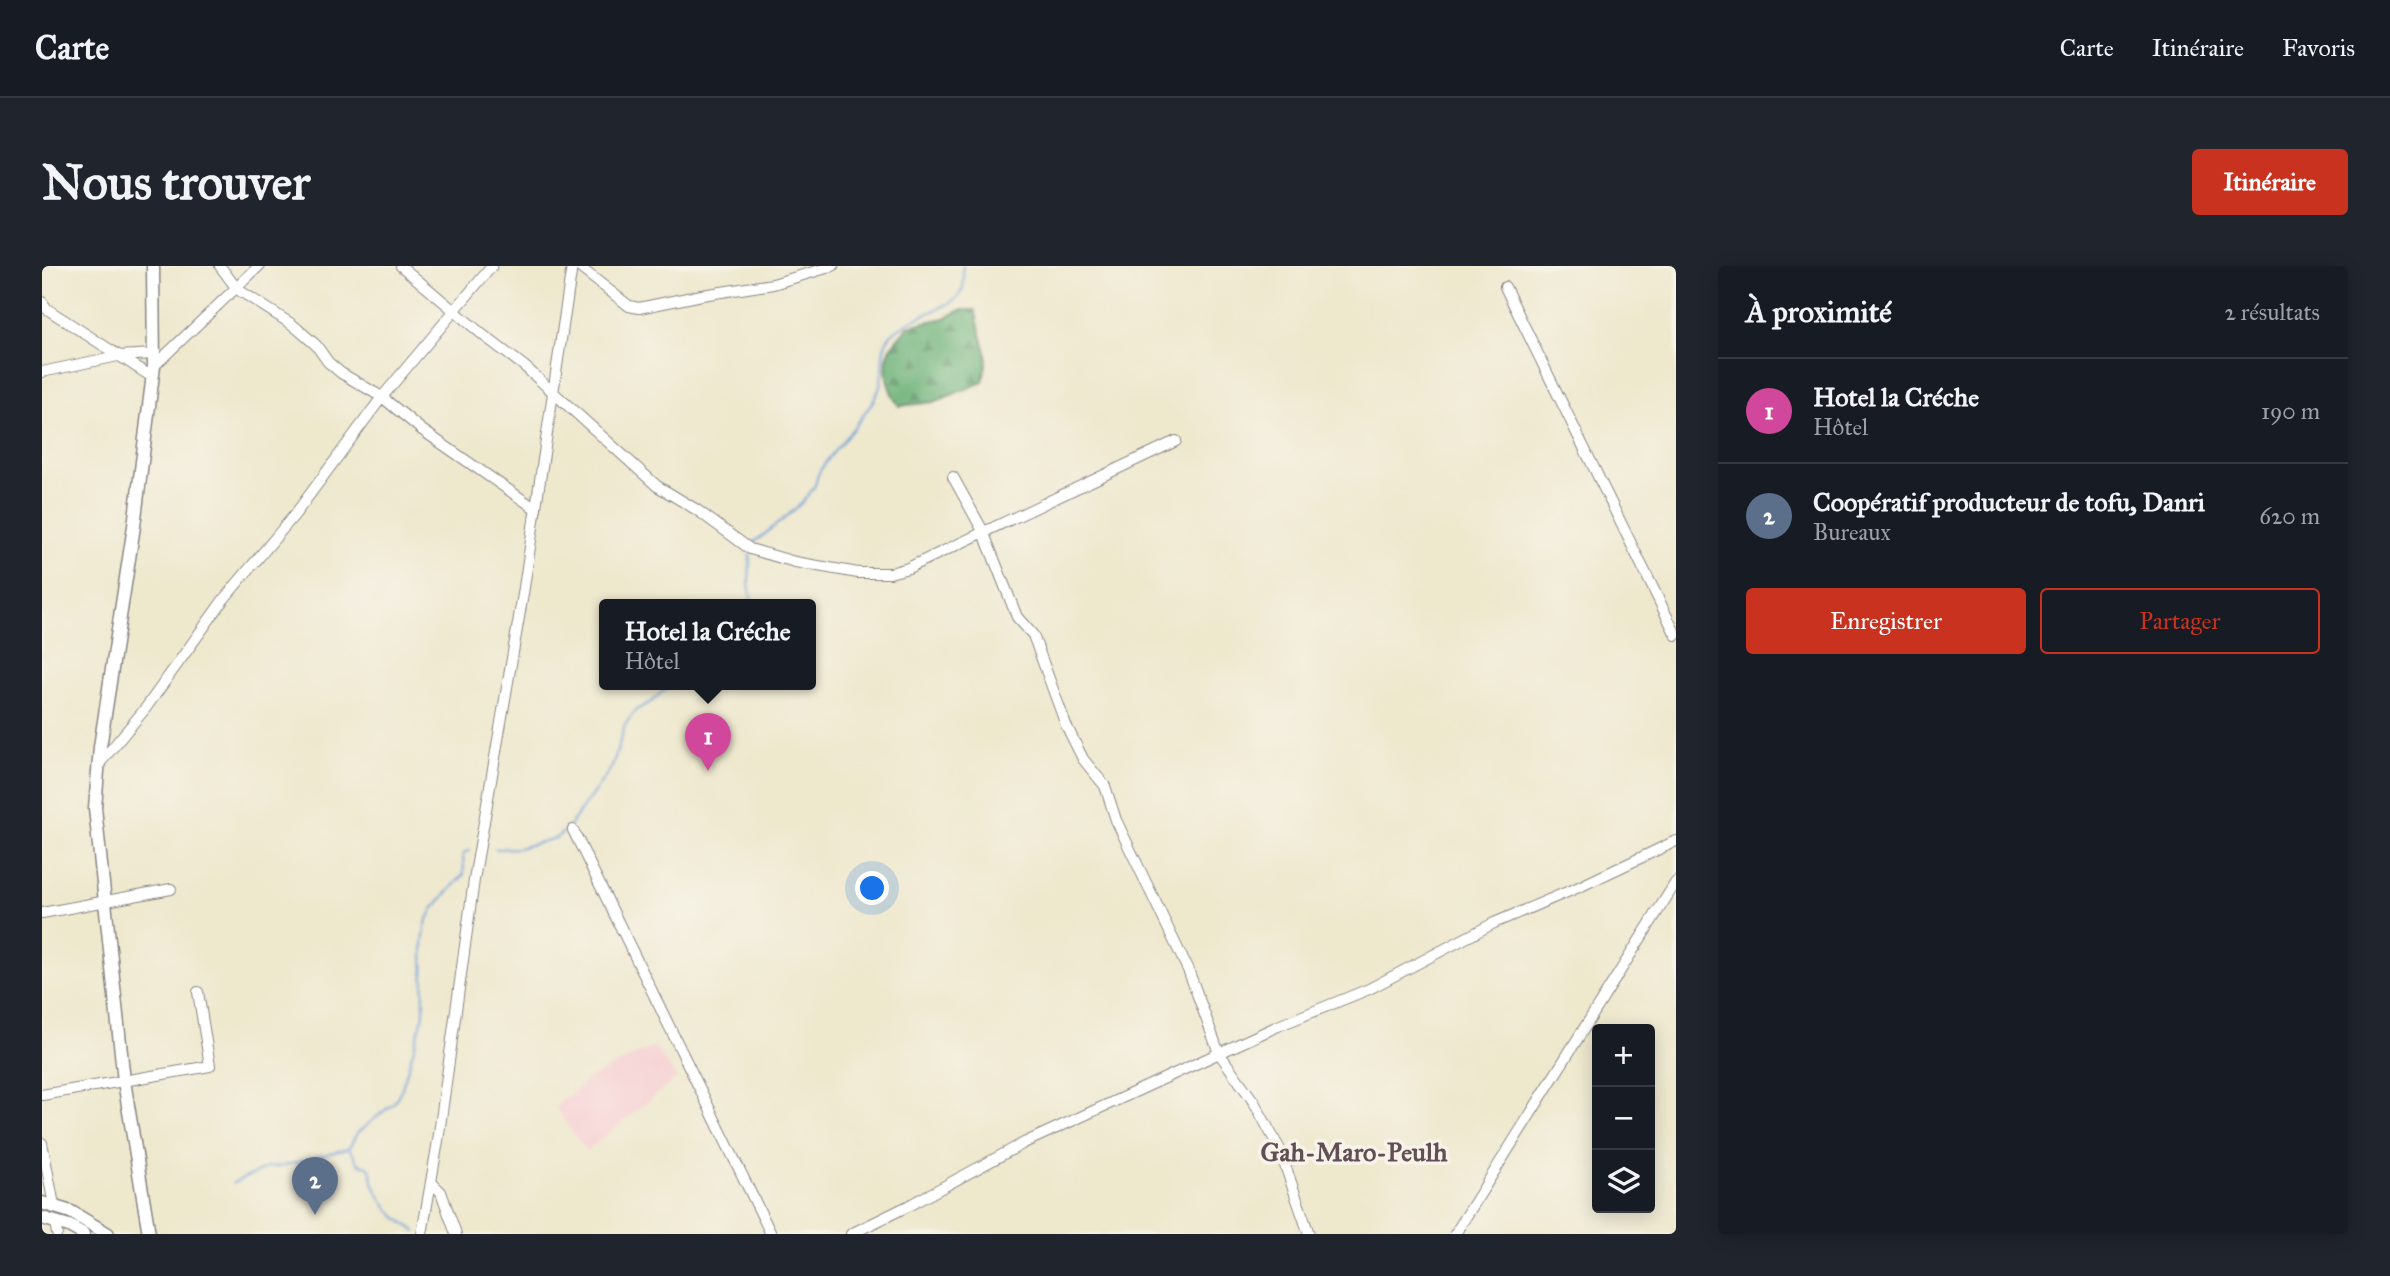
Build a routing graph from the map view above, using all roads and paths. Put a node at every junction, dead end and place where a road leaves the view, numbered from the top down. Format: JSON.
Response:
{"nodes":[{"id":1,"x":153,"y":266,"type":"edge"},
{"id":2,"x":220,"y":266,"type":"edge"},
{"id":3,"x":259,"y":266,"type":"edge"},
{"id":4,"x":401,"y":266,"type":"edge"},
{"id":5,"x":492,"y":266,"type":"edge"},
{"id":6,"x":572,"y":266,"type":"edge"},
{"id":7,"x":578,"y":266,"type":"edge"},
{"id":8,"x":833,"y":266,"type":"edge"},
{"id":9,"x":1505,"y":287,"type":"dead end"},
{"id":10,"x":237,"y":289,"type":"junction"},
{"id":11,"x":42,"y":302,"type":"edge"},
{"id":12,"x":453,"y":310,"type":"junction"},
{"id":13,"x":118,"y":356,"type":"junction"},
{"id":14,"x":154,"y":365,"type":"junction"},
{"id":15,"x":42,"y":372,"type":"edge"},
{"id":16,"x":552,"y":392,"type":"junction"},
{"id":17,"x":382,"y":397,"type":"junction"},
{"id":18,"x":1176,"y":441,"type":"dead end"},
{"id":19,"x":953,"y":477,"type":"dead end"},
{"id":20,"x":536,"y":509,"type":"junction"},
{"id":21,"x":983,"y":531,"type":"junction"},
{"id":22,"x":1676,"y":635,"type":"edge"},
{"id":23,"x":99,"y":764,"type":"junction"},
{"id":24,"x":573,"y":830,"type":"dead end"},
{"id":25,"x":1676,"y":841,"type":"edge"},
{"id":26,"x":1676,"y":882,"type":"edge"},
{"id":27,"x":172,"y":889,"type":"dead end"},
{"id":28,"x":106,"y":900,"type":"junction"},
{"id":29,"x":42,"y":913,"type":"edge"},
{"id":30,"x":198,"y":992,"type":"dead end"},
{"id":31,"x":1219,"y":1053,"type":"junction"},
{"id":32,"x":124,"y":1081,"type":"junction"},
{"id":33,"x":42,"y":1095,"type":"edge"},
{"id":34,"x":42,"y":1143,"type":"edge"},
{"id":35,"x":432,"y":1183,"type":"junction"},
{"id":36,"x":48,"y":1204,"type":"edge"},
{"id":37,"x":51,"y":1225,"type":"edge"},
{"id":38,"x":83,"y":1234,"type":"edge"},
{"id":39,"x":108,"y":1234,"type":"edge"},
{"id":40,"x":149,"y":1234,"type":"edge"},
{"id":41,"x":422,"y":1234,"type":"edge"},
{"id":42,"x":456,"y":1234,"type":"edge"},
{"id":43,"x":771,"y":1234,"type":"edge"},
{"id":44,"x":851,"y":1234,"type":"edge"},
{"id":45,"x":1309,"y":1234,"type":"edge"},
{"id":46,"x":1455,"y":1234,"type":"edge"}],
"edges":[{"from":1,"to":14,"type":"main road"},
{"from":2,"to":10,"type":"street"},
{"from":3,"to":10,"type":"street"},
{"from":4,"to":12,"type":"street"},
{"from":5,"to":12,"type":"street"},
{"from":6,"to":16,"type":"street"},
{"from":7,"to":8,"type":"street"},
{"from":9,"to":22,"type":"street"},
{"from":10,"to":14,"type":"street"},
{"from":10,"to":17,"type":"street"},
{"from":11,"to":13,"type":"street"},
{"from":12,"to":16,"type":"street"},
{"from":12,"to":17,"type":"street"},
{"from":13,"to":14,"type":"street"},
{"from":13,"to":14,"type":"street"},
{"from":13,"to":15,"type":"street"},
{"from":14,"to":23,"type":"main road"},
{"from":16,"to":20,"type":"street"},
{"from":16,"to":21,"type":"street"},
{"from":17,"to":20,"type":"street"},
{"from":17,"to":23,"type":"street"},
{"from":18,"to":21,"type":"street"},
{"from":19,"to":21,"type":"street"},
{"from":20,"to":35,"type":"street"},
{"from":21,"to":31,"type":"street"},
{"from":23,"to":28,"type":"main road"},
{"from":24,"to":43,"type":"street"},
{"from":25,"to":31,"type":"street"},
{"from":26,"to":46,"type":"street"},
{"from":27,"to":28,"type":"street"},
{"from":28,"to":29,"type":"street"},
{"from":28,"to":32,"type":"main road"},
{"from":30,"to":32,"type":"street"},
{"from":31,"to":44,"type":"street"},
{"from":31,"to":45,"type":"street"},
{"from":32,"to":33,"type":"street"},
{"from":32,"to":40,"type":"main road"},
{"from":34,"to":36,"type":"street"},
{"from":35,"to":41,"type":"street"},
{"from":35,"to":42,"type":"street"},
{"from":36,"to":39,"type":"main road"},
{"from":37,"to":38,"type":"main road"}]}
